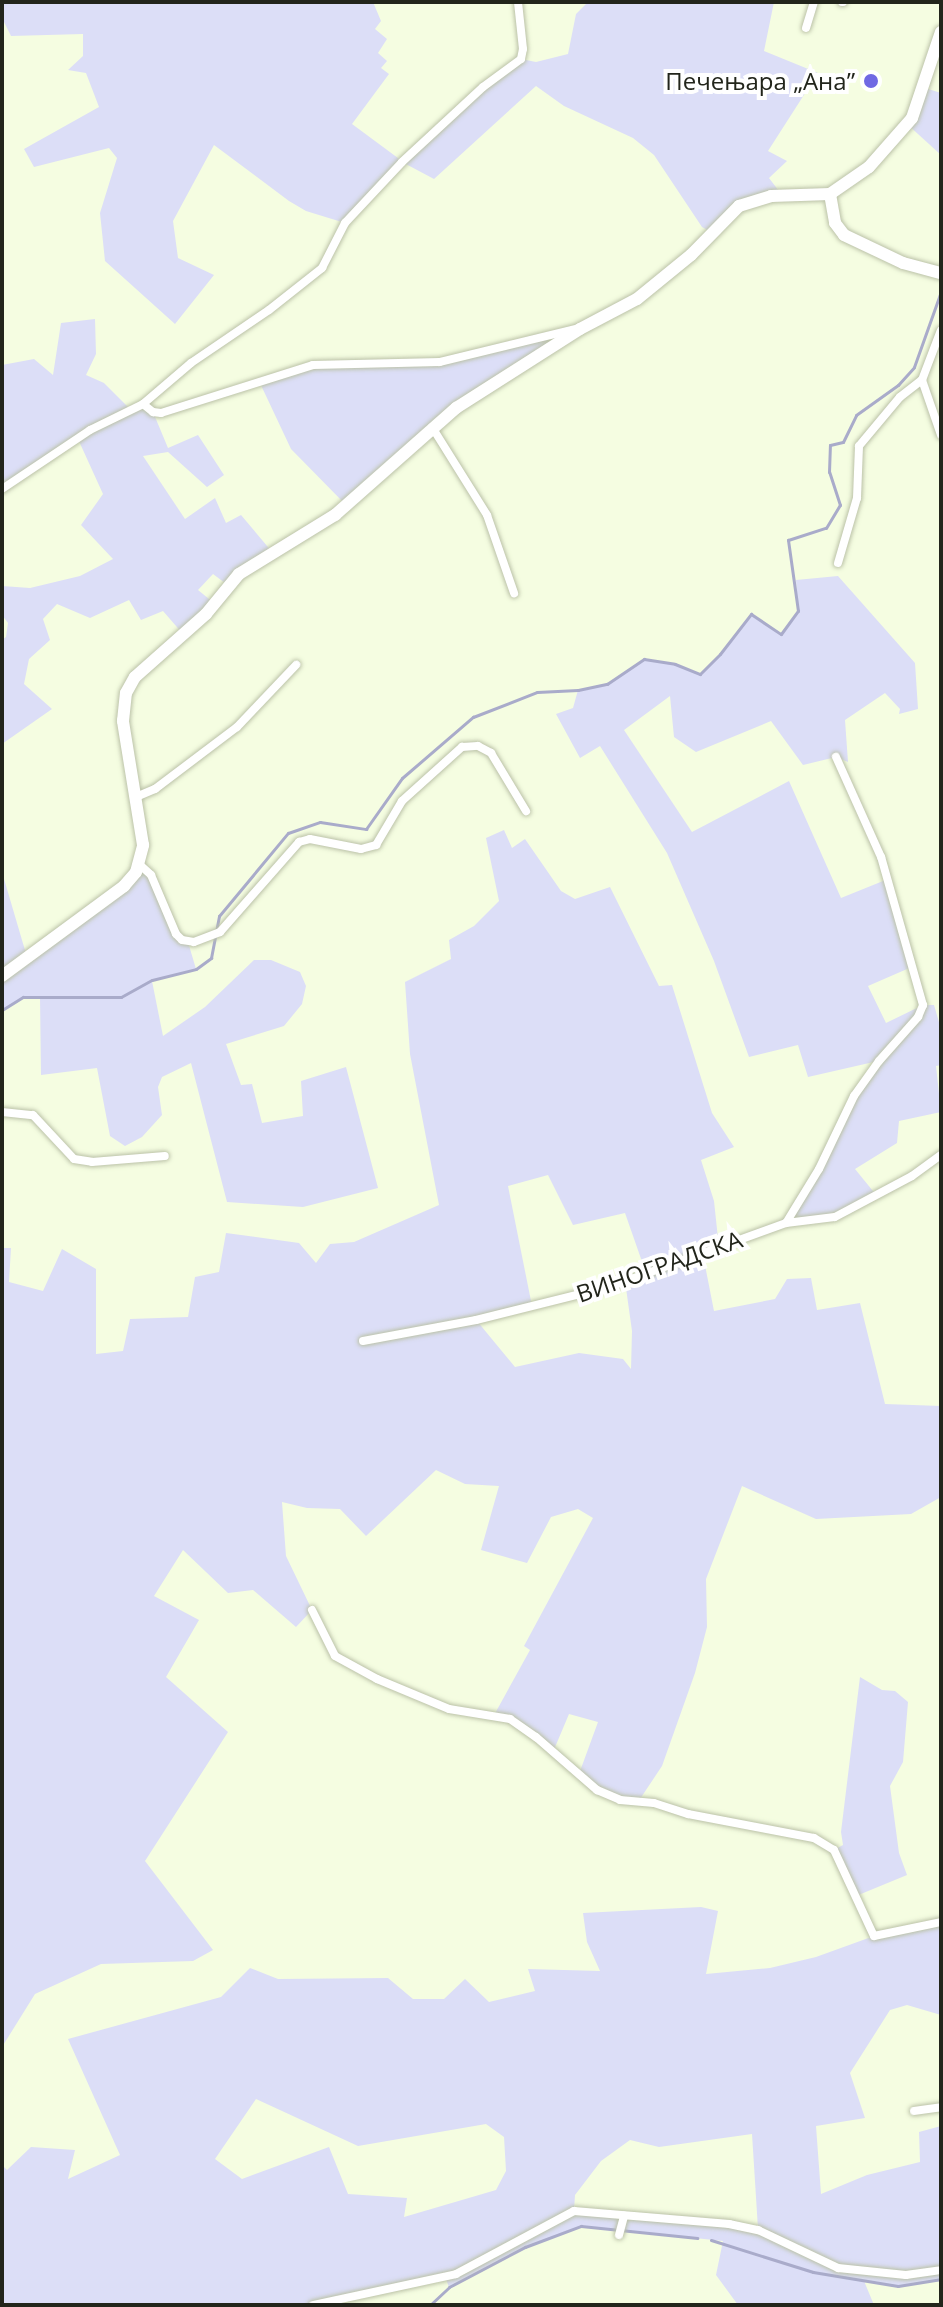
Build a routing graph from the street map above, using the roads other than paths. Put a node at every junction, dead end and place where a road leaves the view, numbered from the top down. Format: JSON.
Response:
{"nodes":[{"id":1,"x":518,"y":2,"type":"edge"},
{"id":2,"x":814,"y":2,"type":"edge"},
{"id":3,"x":806,"y":28,"type":"dead end"},
{"id":4,"x":941,"y":32,"type":"edge"},
{"id":5,"x":830,"y":194,"type":"junction"},
{"id":6,"x":941,"y":273,"type":"edge"},
{"id":7,"x":580,"y":329,"type":"junction"},
{"id":8,"x":941,"y":330,"type":"edge"},
{"id":9,"x":922,"y":380,"type":"junction"},
{"id":10,"x":143,"y":404,"type":"junction"},
{"id":11,"x":432,"y":426,"type":"junction"},
{"id":12,"x":941,"y":435,"type":"edge"},
{"id":13,"x":2,"y":489,"type":"edge"},
{"id":14,"x":838,"y":563,"type":"dead end"},
{"id":15,"x":514,"y":593,"type":"dead end"},
{"id":16,"x":296,"y":665,"type":"dead end"},
{"id":17,"x":836,"y":757,"type":"dead end"},
{"id":18,"x":136,"y":797,"type":"junction"},
{"id":19,"x":526,"y":811,"type":"dead end"},
{"id":20,"x":140,"y":865,"type":"junction"},
{"id":21,"x":2,"y":976,"type":"edge"},
{"id":22,"x":2,"y":1112,"type":"edge"},
{"id":23,"x":941,"y":1155,"type":"edge"},
{"id":24,"x":165,"y":1156,"type":"dead end"},
{"id":25,"x":786,"y":1223,"type":"junction"},
{"id":26,"x":363,"y":1341,"type":"dead end"},
{"id":27,"x":312,"y":1610,"type":"dead end"},
{"id":28,"x":941,"y":1922,"type":"edge"},
{"id":29,"x":941,"y":2107,"type":"edge"},
{"id":30,"x":914,"y":2111,"type":"dead end"},
{"id":31,"x":624,"y":2220,"type":"junction"},
{"id":32,"x":619,"y":2235,"type":"dead end"},
{"id":33,"x":941,"y":2270,"type":"edge"},
{"id":34,"x":313,"y":2305,"type":"edge"}],
"edges":[{"from":1,"to":10,"type":"street"},
{"from":2,"to":3,"type":"street"},
{"from":4,"to":5,"type":"street"},
{"from":5,"to":6,"type":"street"},
{"from":5,"to":7,"type":"street"},
{"from":7,"to":10,"type":"street"},
{"from":7,"to":11,"type":"street"},
{"from":8,"to":9,"type":"street"},
{"from":9,"to":12,"type":"street"},
{"from":9,"to":14,"type":"street"},
{"from":10,"to":13,"type":"street"},
{"from":11,"to":15,"type":"street"},
{"from":11,"to":18,"type":"street"},
{"from":16,"to":18,"type":"street"},
{"from":17,"to":25,"type":"street"},
{"from":18,"to":20,"type":"street"},
{"from":19,"to":20,"type":"street"},
{"from":20,"to":21,"type":"street"},
{"from":22,"to":24,"type":"street"},
{"from":23,"to":25,"type":"street","name":"ВИНОГРАДСКА"},
{"from":25,"to":26,"type":"street","name":"ВИНОГРАДСКА"},
{"from":27,"to":28,"type":"street"},
{"from":29,"to":30,"type":"street"},
{"from":31,"to":32,"type":"street"},
{"from":31,"to":33,"type":"street"},
{"from":31,"to":34,"type":"street"}]}
